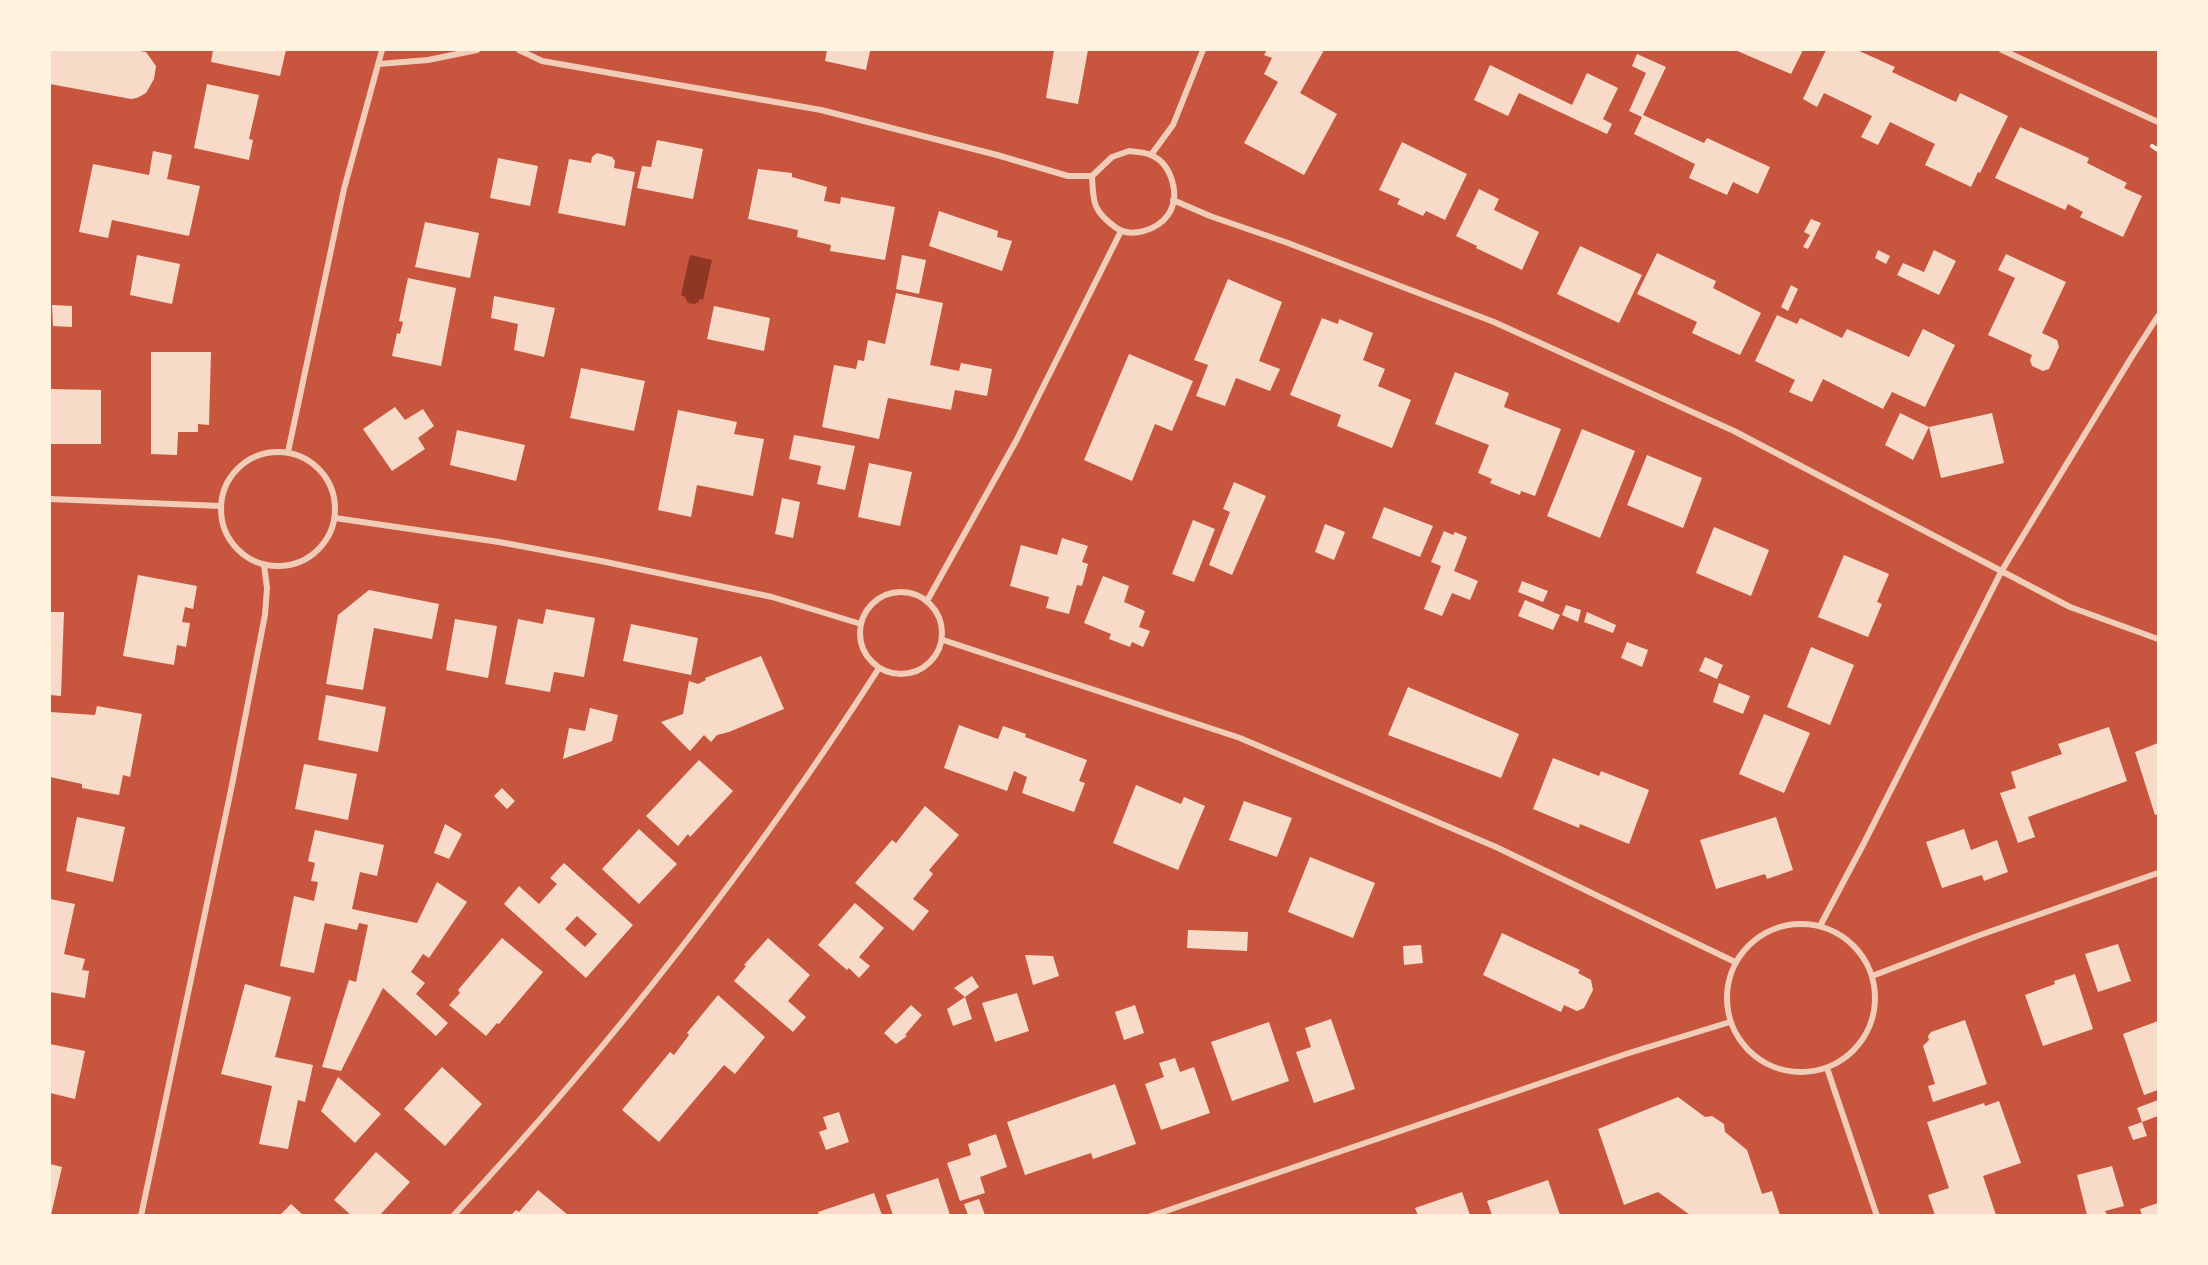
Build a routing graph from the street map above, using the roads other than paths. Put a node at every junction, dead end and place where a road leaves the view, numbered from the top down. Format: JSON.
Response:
{"nodes":[{"id":1,"x":382,"y":50,"type":"edge"},
{"id":2,"x":477,"y":50,"type":"edge"},
{"id":3,"x":519,"y":50,"type":"edge"},
{"id":4,"x":1203,"y":50,"type":"edge"},
{"id":5,"x":2002,"y":50,"type":"edge"},
{"id":6,"x":379,"y":64,"type":"junction"},
{"id":7,"x":2158,"y":122,"type":"edge"},
{"id":8,"x":1151,"y":155,"type":"junction"},
{"id":9,"x":1092,"y":176,"type":"junction"},
{"id":10,"x":1173,"y":200,"type":"junction"},
{"id":11,"x":1121,"y":231,"type":"junction"},
{"id":12,"x":2158,"y":316,"type":"edge"},
{"id":13,"x":288,"y":452,"type":"junction"},
{"id":14,"x":50,"y":499,"type":"edge"},
{"id":15,"x":221,"y":506,"type":"junction"},
{"id":16,"x":335,"y":518,"type":"junction"},
{"id":17,"x":264,"y":565,"type":"junction"},
{"id":18,"x":2001,"y":572,"type":"junction"},
{"id":19,"x":927,"y":601,"type":"junction"},
{"id":20,"x":861,"y":624,"type":"junction"},
{"id":21,"x":2158,"y":639,"type":"edge"},
{"id":22,"x":943,"y":640,"type":"junction"},
{"id":23,"x":879,"y":668,"type":"junction"},
{"id":24,"x":2158,"y":873,"type":"edge"},
{"id":25,"x":1820,"y":926,"type":"junction"},
{"id":26,"x":1735,"y":962,"type":"junction"},
{"id":27,"x":1872,"y":976,"type":"junction"},
{"id":28,"x":1730,"y":1022,"type":"junction"},
{"id":29,"x":1827,"y":1068,"type":"junction"},
{"id":30,"x":141,"y":1215,"type":"edge"},
{"id":31,"x":453,"y":1215,"type":"edge"},
{"id":32,"x":1151,"y":1215,"type":"edge"},
{"id":33,"x":1877,"y":1215,"type":"edge"}],
"edges":[{"from":1,"to":6,"type":"street"},
{"from":2,"to":6,"type":"street"},
{"from":3,"to":9,"type":"street"},
{"from":4,"to":8,"type":"street"},
{"from":5,"to":7,"type":"street"},
{"from":6,"to":13,"type":"street"},
{"from":8,"to":9,"type":"street"},
{"from":8,"to":10,"type":"street"},
{"from":9,"to":11,"type":"street"},
{"from":10,"to":11,"type":"street"},
{"from":10,"to":18,"type":"street"},
{"from":11,"to":19,"type":"street"},
{"from":12,"to":18,"type":"street"},
{"from":13,"to":15,"type":"street"},
{"from":13,"to":16,"type":"street"},
{"from":14,"to":15,"type":"street"},
{"from":15,"to":17,"type":"street"},
{"from":16,"to":17,"type":"street"},
{"from":16,"to":20,"type":"street"},
{"from":17,"to":30,"type":"street"},
{"from":18,"to":21,"type":"street"},
{"from":18,"to":25,"type":"street"},
{"from":19,"to":20,"type":"street"},
{"from":19,"to":22,"type":"street"},
{"from":20,"to":23,"type":"street"},
{"from":22,"to":23,"type":"street"},
{"from":22,"to":26,"type":"street"},
{"from":23,"to":31,"type":"street"},
{"from":24,"to":27,"type":"street"},
{"from":25,"to":26,"type":"street"},
{"from":25,"to":27,"type":"street"},
{"from":26,"to":28,"type":"street"},
{"from":27,"to":29,"type":"street"},
{"from":28,"to":29,"type":"street"},
{"from":28,"to":32,"type":"street"},
{"from":29,"to":33,"type":"street"}]}
